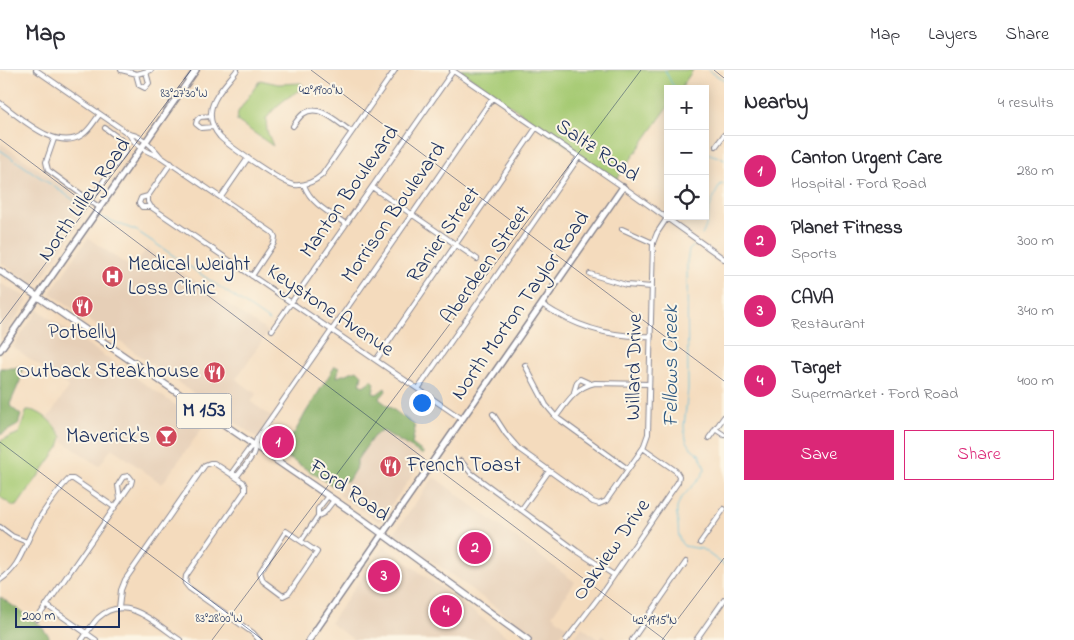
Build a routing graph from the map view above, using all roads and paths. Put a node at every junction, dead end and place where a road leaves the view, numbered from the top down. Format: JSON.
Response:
{"nodes":[{"id":1,"x":36,"y":70,"type":"edge"},
{"id":2,"x":47,"y":70,"type":"edge"},
{"id":3,"x":121,"y":70,"type":"edge"},
{"id":4,"x":196,"y":70,"type":"edge"},
{"id":5,"x":237,"y":70,"type":"edge"},
{"id":6,"x":395,"y":70,"type":"edge"},
{"id":7,"x":452,"y":70,"type":"edge"},
{"id":8,"x":148,"y":71,"type":"edge"},
{"id":9,"x":136,"y":74,"type":"junction"},
{"id":10,"x":44,"y":75,"type":"junction"},
{"id":11,"x":492,"y":99,"type":"junction"},
{"id":12,"x":0,"y":103,"type":"edge"},
{"id":13,"x":100,"y":114,"type":"junction"},
{"id":14,"x":211,"y":116,"type":"junction"},
{"id":15,"x":293,"y":126,"type":"dead end"},
{"id":16,"x":118,"y":127,"type":"junction"},
{"id":17,"x":213,"y":127,"type":"junction"},
{"id":18,"x":105,"y":128,"type":"dead end"},
{"id":19,"x":536,"y":128,"type":"junction"},
{"id":20,"x":352,"y":132,"type":"junction"},
{"id":21,"x":113,"y":134,"type":"junction"},
{"id":22,"x":129,"y":134,"type":"junction"},
{"id":23,"x":724,"y":135,"type":"edge"},
{"id":24,"x":54,"y":139,"type":"junction"},
{"id":25,"x":146,"y":141,"type":"junction"},
{"id":26,"x":716,"y":146,"type":"dead end"},
{"id":27,"x":141,"y":148,"type":"junction"},
{"id":28,"x":161,"y":157,"type":"junction"},
{"id":29,"x":248,"y":158,"type":"junction"},
{"id":30,"x":579,"y":158,"type":"junction"},
{"id":31,"x":171,"y":163,"type":"junction"},
{"id":32,"x":304,"y":184,"type":"junction"},
{"id":33,"x":372,"y":187,"type":"junction"},
{"id":34,"x":623,"y":187,"type":"junction"},
{"id":35,"x":148,"y":196,"type":"junction"},
{"id":36,"x":222,"y":197,"type":"junction"},
{"id":37,"x":90,"y":200,"type":"junction"},
{"id":38,"x":151,"y":207,"type":"junction"},
{"id":39,"x":100,"y":208,"type":"junction"},
{"id":40,"x":412,"y":214,"type":"junction"},
{"id":41,"x":664,"y":216,"type":"edge"},
{"id":42,"x":666,"y":220,"type":"edge"},
{"id":43,"x":670,"y":220,"type":"edge"},
{"id":44,"x":346,"y":224,"type":"junction"},
{"id":45,"x":622,"y":229,"type":"dead end"},
{"id":46,"x":653,"y":243,"type":"junction"},
{"id":47,"x":456,"y":244,"type":"junction"},
{"id":48,"x":477,"y":259,"type":"dead end"},
{"id":49,"x":724,"y":259,"type":"edge"},
{"id":50,"x":0,"y":271,"type":"edge"},
{"id":51,"x":590,"y":274,"type":"dead end"},
{"id":52,"x":252,"y":276,"type":"junction"},
{"id":53,"x":652,"y":287,"type":"junction"},
{"id":54,"x":38,"y":296,"type":"junction"},
{"id":55,"x":292,"y":302,"type":"junction"},
{"id":56,"x":543,"y":305,"type":"junction"},
{"id":57,"x":272,"y":330,"type":"dead end"},
{"id":58,"x":332,"y":330,"type":"junction"},
{"id":59,"x":651,"y":336,"type":"junction"},
{"id":60,"x":0,"y":350,"type":"edge"},
{"id":61,"x":376,"y":360,"type":"junction"},
{"id":62,"x":525,"y":365,"type":"dead end"},
{"id":63,"x":591,"y":384,"type":"junction"},
{"id":64,"x":649,"y":384,"type":"junction"},
{"id":65,"x":418,"y":389,"type":"junction"},
{"id":66,"x":573,"y":394,"type":"junction"},
{"id":67,"x":493,"y":414,"type":"dead end"},
{"id":68,"x":556,"y":417,"type":"junction"},
{"id":69,"x":724,"y":417,"type":"edge"},
{"id":70,"x":462,"y":419,"type":"junction"},
{"id":71,"x":716,"y":429,"type":"junction"},
{"id":72,"x":724,"y":435,"type":"edge"},
{"id":73,"x":709,"y":438,"type":"dead end"},
{"id":74,"x":254,"y":445,"type":"junction"},
{"id":75,"x":644,"y":448,"type":"junction"},
{"id":76,"x":461,"y":460,"type":"dead end"},
{"id":77,"x":628,"y":469,"type":"junction"},
{"id":78,"x":549,"y":471,"type":"junction"},
{"id":79,"x":233,"y":475,"type":"junction"},
{"id":80,"x":328,"y":496,"type":"junction"},
{"id":81,"x":120,"y":498,"type":"junction"},
{"id":82,"x":334,"y":500,"type":"junction"},
{"id":83,"x":114,"y":507,"type":"junction"},
{"id":84,"x":724,"y":509,"type":"edge"},
{"id":85,"x":521,"y":510,"type":"junction"},
{"id":86,"x":318,"y":516,"type":"junction"},
{"id":87,"x":0,"y":527,"type":"edge"},
{"id":88,"x":382,"y":533,"type":"junction"},
{"id":89,"x":301,"y":540,"type":"junction"},
{"id":90,"x":27,"y":542,"type":"junction"},
{"id":91,"x":700,"y":543,"type":"dead end"},
{"id":92,"x":686,"y":562,"type":"dead end"},
{"id":93,"x":614,"y":575,"type":"junction"},
{"id":94,"x":0,"y":580,"type":"edge"},
{"id":95,"x":724,"y":600,"type":"edge"},
{"id":96,"x":46,"y":605,"type":"junction"},
{"id":97,"x":119,"y":608,"type":"junction"},
{"id":98,"x":37,"y":619,"type":"dead end"},
{"id":99,"x":87,"y":634,"type":"junction"},
{"id":100,"x":82,"y":640,"type":"edge"},
{"id":101,"x":96,"y":640,"type":"edge"},
{"id":102,"x":180,"y":640,"type":"edge"},
{"id":103,"x":259,"y":640,"type":"edge"},
{"id":104,"x":309,"y":640,"type":"edge"},
{"id":105,"x":528,"y":640,"type":"edge"},
{"id":106,"x":566,"y":640,"type":"edge"},
{"id":107,"x":632,"y":640,"type":"edge"},
{"id":108,"x":696,"y":640,"type":"edge"}],
"edges":[{"from":1,"to":10,"type":"street"},
{"from":2,"to":10,"type":"street"},
{"from":3,"to":9,"type":"street"},
{"from":4,"to":25,"type":"street","name":"North Lilley Road"},
{"from":5,"to":14,"type":"street"},
{"from":6,"to":20,"type":"street"},
{"from":7,"to":11,"type":"street","name":"Saltz Road"},
{"from":7,"to":33,"type":"street","name":"Manton Boulevard"},
{"from":8,"to":9,"type":"street"},
{"from":8,"to":9,"type":"street"},
{"from":10,"to":13,"type":"street"},
{"from":11,"to":19,"type":"street","name":"Saltz Road"},
{"from":11,"to":40,"type":"street","name":"Morrison Boulevard"},
{"from":12,"to":24,"type":"street"},
{"from":13,"to":16,"type":"street"},
{"from":13,"to":24,"type":"street"},
{"from":14,"to":17,"type":"street"},
{"from":14,"to":17,"type":"street"},
{"from":15,"to":20,"type":"street"},
{"from":16,"to":21,"type":"street"},
{"from":16,"to":22,"type":"street"},
{"from":17,"to":29,"type":"street"},
{"from":18,"to":21,"type":"street"},
{"from":19,"to":30,"type":"street","name":"Saltz Road"},
{"from":19,"to":47,"type":"street","name":"Ranier Street"},
{"from":20,"to":32,"type":"street"},
{"from":21,"to":37,"type":"street"},
{"from":22,"to":25,"type":"street"},
{"from":22,"to":27,"type":"street"},
{"from":23,"to":26,"type":"street"},
{"from":24,"to":37,"type":"street"},
{"from":25,"to":27,"type":"street","name":"North Lilley Road"},
{"from":25,"to":28,"type":"street"},
{"from":27,"to":28,"type":"street"},
{"from":27,"to":39,"type":"street","name":"North Lilley Road"},
{"from":28,"to":31,"type":"street"},
{"from":29,"to":32,"type":"street"},
{"from":29,"to":36,"type":"street"},
{"from":30,"to":34,"type":"street","name":"Saltz Road"},
{"from":30,"to":65,"type":"street","name":"Aberdeen Street"},
{"from":31,"to":35,"type":"street"},
{"from":31,"to":36,"type":"street"},
{"from":32,"to":44,"type":"street"},
{"from":33,"to":40,"type":"street"},
{"from":33,"to":44,"type":"street","name":"Manton Boulevard"},
{"from":34,"to":41,"type":"street","name":"Saltz Road"},
{"from":34,"to":56,"type":"street","name":"North Morton Taylor Road"},
{"from":35,"to":38,"type":"street"},
{"from":35,"to":38,"type":"street"},
{"from":36,"to":52,"type":"street"},
{"from":37,"to":39,"type":"street"},
{"from":38,"to":52,"type":"street","name":"Keystone Avenue"},
{"from":39,"to":54,"type":"street","name":"North Lilley Road"},
{"from":40,"to":47,"type":"street"},
{"from":40,"to":58,"type":"street","name":"Morrison Boulevard"},
{"from":42,"to":46,"type":"street","name":"Willard Drive"},
{"from":43,"to":49,"type":"street","name":"Saltz Road"},
{"from":44,"to":55,"type":"street","name":"Manton Boulevard"},
{"from":45,"to":46,"type":"street"},
{"from":46,"to":53,"type":"street","name":"Willard Drive"},
{"from":47,"to":48,"type":"street"},
{"from":47,"to":61,"type":"street","name":"Ranier Street"},
{"from":50,"to":54,"type":"main road","name":"Ford Road","number":"M 153"},
{"from":51,"to":53,"type":"street"},
{"from":52,"to":55,"type":"street","name":"Keystone Avenue"},
{"from":53,"to":59,"type":"street","name":"Willard Drive"},
{"from":54,"to":60,"type":"street","name":"North Lilley Road"},
{"from":54,"to":74,"type":"main road","name":"Ford Road","number":"M 153"},
{"from":55,"to":57,"type":"street","name":"Manton Boulevard"},
{"from":55,"to":58,"type":"street","name":"Keystone Avenue"},
{"from":56,"to":59,"type":"street"},
{"from":56,"to":70,"type":"street","name":"North Morton Taylor Road"},
{"from":58,"to":61,"type":"street","name":"Keystone Avenue"},
{"from":58,"to":74,"type":"street","name":"Morrison Boulevard"},
{"from":59,"to":64,"type":"street","name":"Willard Drive"},
{"from":61,"to":65,"type":"street","name":"Keystone Avenue"},
{"from":62,"to":68,"type":"street"},
{"from":63,"to":64,"type":"street"},
{"from":63,"to":66,"type":"street"},
{"from":63,"to":66,"type":"street"},
{"from":64,"to":75,"type":"street","name":"Willard Drive"},
{"from":65,"to":70,"type":"street","name":"Keystone Avenue"},
{"from":66,"to":68,"type":"street"},
{"from":67,"to":78,"type":"street"},
{"from":68,"to":77,"type":"street"},
{"from":69,"to":71,"type":"street"},
{"from":70,"to":88,"type":"street","name":"North Morton Taylor Road"},
{"from":71,"to":72,"type":"street"},
{"from":71,"to":73,"type":"street"},
{"from":74,"to":79,"type":"street","name":"Morrison Boulevard"},
{"from":74,"to":80,"type":"main road","name":"Ford Road","number":"M 153"},
{"from":75,"to":77,"type":"street","name":"Willard Drive"},
{"from":75,"to":93,"type":"street","name":"Oakview Drive"},
{"from":76,"to":85,"type":"street"},
{"from":77,"to":78,"type":"street","name":"Willard Drive"},
{"from":78,"to":85,"type":"street"},
{"from":79,"to":97,"type":"street"},
{"from":79,"to":103,"type":"street"},
{"from":80,"to":82,"type":"main road","name":"Ford Road","number":"M 153"},
{"from":80,"to":86,"type":"street"},
{"from":81,"to":81,"type":"street"},
{"from":81,"to":83,"type":"street"},
{"from":82,"to":86,"type":"street"},
{"from":82,"to":88,"type":"main road","name":"Ford Road","number":"M 153"},
{"from":83,"to":90,"type":"street"},
{"from":83,"to":96,"type":"street"},
{"from":84,"to":91,"type":"street"},
{"from":85,"to":93,"type":"street"},
{"from":86,"to":89,"type":"street"},
{"from":87,"to":90,"type":"street"},
{"from":88,"to":104,"type":"street","name":"North Morton Taylor Road"},
{"from":88,"to":105,"type":"main road","name":"Ford Road","number":"M 153"},
{"from":89,"to":89,"type":"street"},
{"from":90,"to":94,"type":"street"},
{"from":92,"to":107,"type":"street"},
{"from":93,"to":106,"type":"street","name":"Oakview Drive"},
{"from":95,"to":108,"type":"street"},
{"from":96,"to":98,"type":"street"},
{"from":96,"to":99,"type":"street"},
{"from":97,"to":99,"type":"street"},
{"from":97,"to":102,"type":"street"},
{"from":99,"to":100,"type":"street"},
{"from":99,"to":101,"type":"street"}]}
